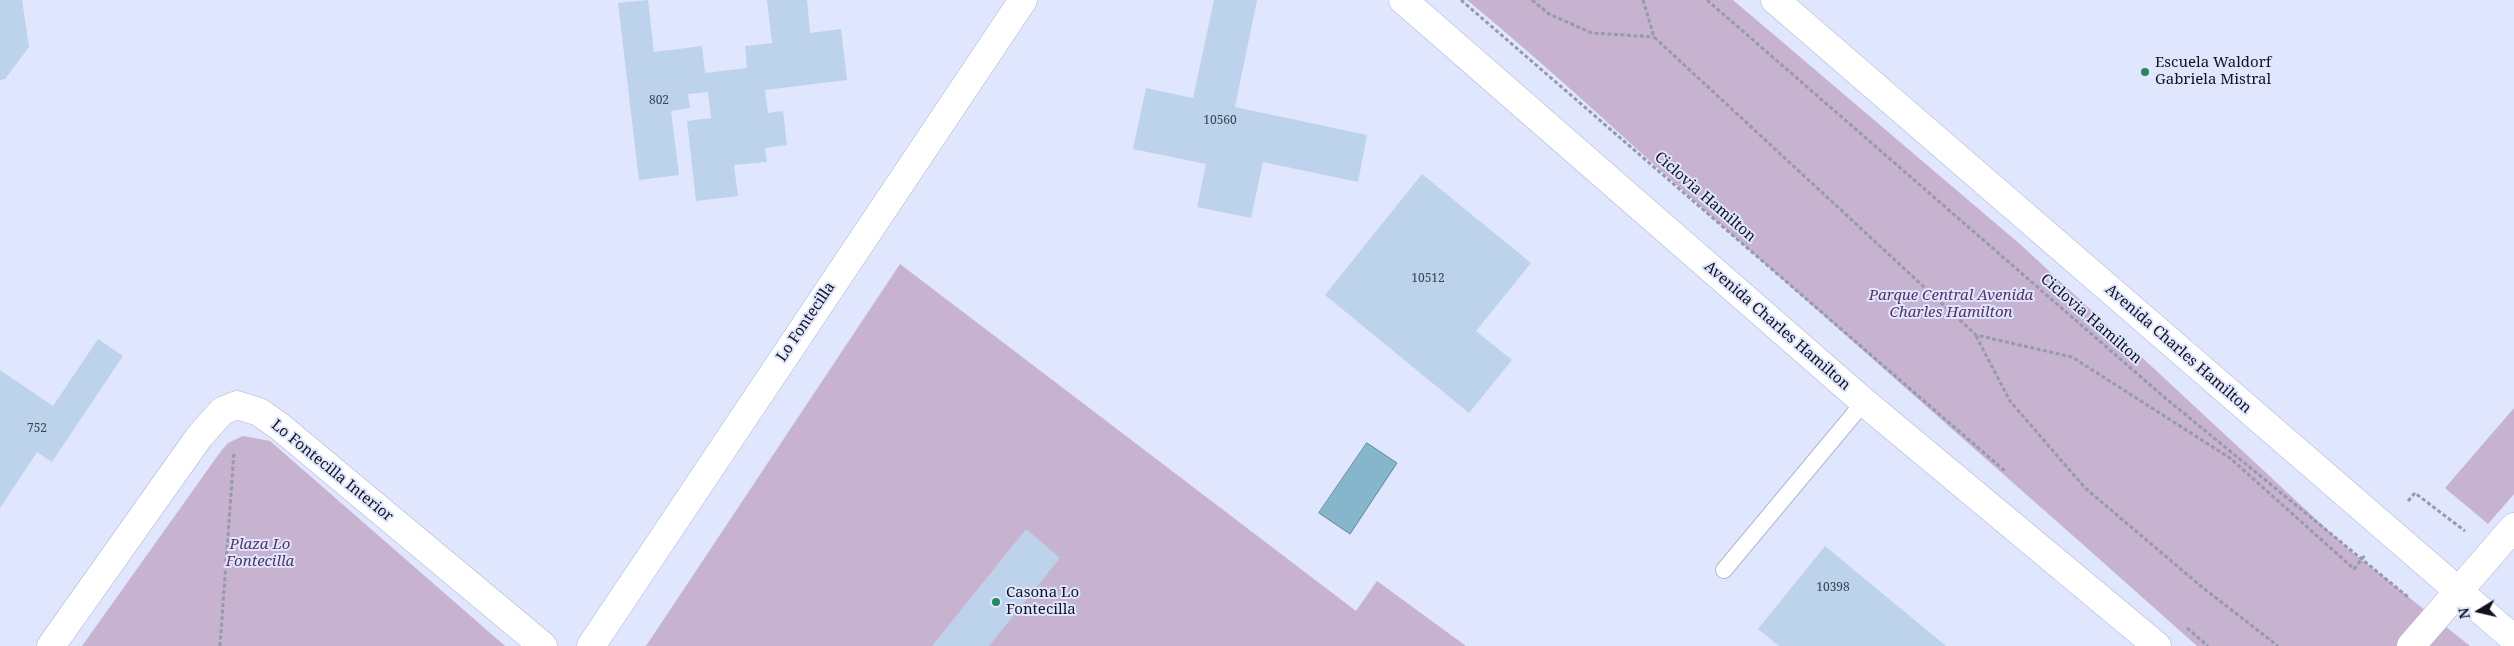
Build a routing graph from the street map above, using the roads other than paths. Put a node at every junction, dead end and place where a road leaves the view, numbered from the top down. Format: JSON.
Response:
{"nodes":[{"id":1,"x":1023,"y":0,"type":"edge"},
{"id":2,"x":1403,"y":0,"type":"edge"},
{"id":3,"x":1775,"y":0,"type":"edge"},
{"id":4,"x":1864,"y":402,"type":"junction"},
{"id":5,"x":2514,"y":527,"type":"edge"},
{"id":6,"x":1724,"y":570,"type":"dead end"},
{"id":7,"x":2458,"y":591,"type":"junction"},
{"id":8,"x":2514,"y":639,"type":"edge"},
{"id":9,"x":51,"y":646,"type":"edge"},
{"id":10,"x":543,"y":646,"type":"edge"},
{"id":11,"x":591,"y":646,"type":"edge"},
{"id":12,"x":2157,"y":646,"type":"edge"},
{"id":13,"x":2411,"y":646,"type":"edge"}],
"edges":[{"from":1,"to":11,"type":"main road","name":"Lo Fontecilla"},
{"from":2,"to":4,"type":"main road","name":"Avenida Charles Hamilton"},
{"from":3,"to":7,"type":"main road","name":"Avenida Charles Hamilton"},
{"from":4,"to":6,"type":"lane"},
{"from":4,"to":12,"type":"main road","name":"Avenida Charles Hamilton"},
{"from":5,"to":7,"type":"main road"},
{"from":7,"to":8,"type":"main road","name":"Avenida Charles Hamilton"},
{"from":7,"to":13,"type":"main road"},
{"from":9,"to":10,"type":"main road","name":"Lo Fontecilla Interior"}]}
